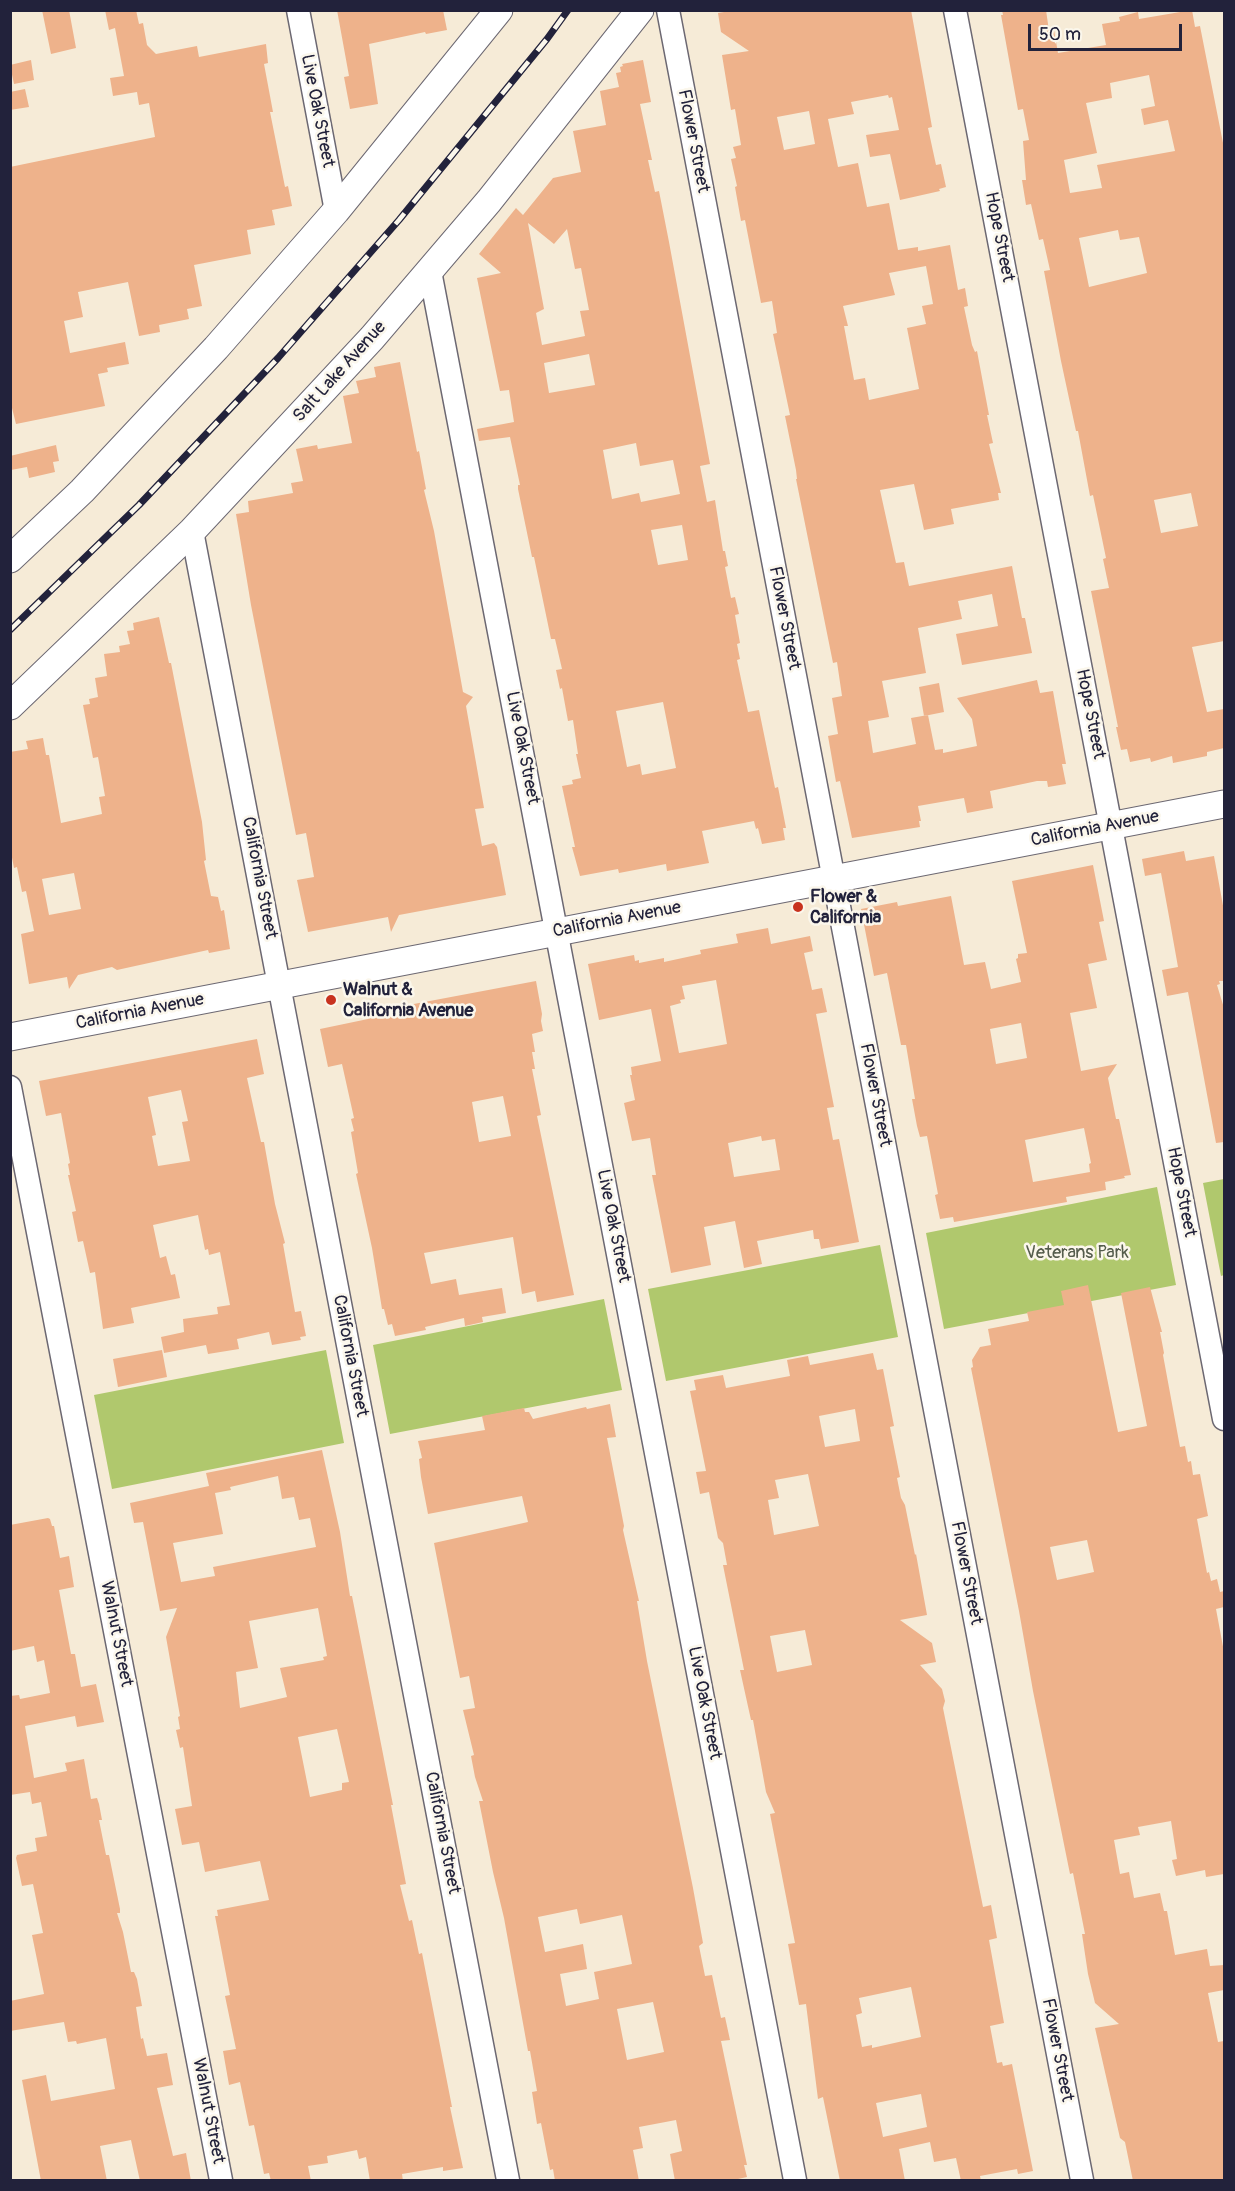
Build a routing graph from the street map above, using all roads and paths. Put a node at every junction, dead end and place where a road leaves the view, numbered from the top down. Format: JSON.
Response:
{"nodes":[{"id":1,"x":298,"y":10,"type":"edge"},
{"id":2,"x":499,"y":10,"type":"edge"},
{"id":3,"x":640,"y":10,"type":"edge"},
{"id":4,"x":668,"y":10,"type":"edge"},
{"id":5,"x":955,"y":10,"type":"edge"},
{"id":6,"x":336,"y":211,"type":"junction"},
{"id":7,"x":430,"y":271,"type":"junction"},
{"id":8,"x":192,"y":531,"type":"junction"},
{"id":9,"x":10,"y":559,"type":"edge"},
{"id":10,"x":10,"y":706,"type":"edge"},
{"id":11,"x":1224,"y":804,"type":"edge"},
{"id":12,"x":1112,"y":825,"type":"junction"},
{"id":13,"x":834,"y":879,"type":"junction"},
{"id":14,"x":557,"y":932,"type":"junction"},
{"id":15,"x":279,"y":985,"type":"junction"},
{"id":16,"x":10,"y":1037,"type":"edge"},
{"id":17,"x":10,"y":1087,"type":"edge"},
{"id":18,"x":1224,"y":1419,"type":"edge"},
{"id":19,"x":221,"y":2181,"type":"edge"},
{"id":20,"x":508,"y":2181,"type":"edge"},
{"id":21,"x":795,"y":2181,"type":"edge"},
{"id":22,"x":1082,"y":2181,"type":"edge"}],
"edges":[{"from":1,"to":6,"type":"street","name":"Live Oak Street"},
{"from":2,"to":6,"type":"street"},
{"from":3,"to":7,"type":"street","name":"Salt Lake Avenue"},
{"from":4,"to":13,"type":"street","name":"Flower Street"},
{"from":5,"to":12,"type":"street","name":"Hope Street"},
{"from":6,"to":9,"type":"street"},
{"from":7,"to":8,"type":"street","name":"Salt Lake Avenue"},
{"from":7,"to":14,"type":"street","name":"Live Oak Street"},
{"from":8,"to":10,"type":"street","name":"Salt Lake Avenue"},
{"from":8,"to":15,"type":"street","name":"California Street"},
{"from":11,"to":12,"type":"street","name":"California Avenue"},
{"from":12,"to":13,"type":"street","name":"California Avenue"},
{"from":12,"to":18,"type":"street","name":"Hope Street"},
{"from":13,"to":14,"type":"street","name":"California Avenue"},
{"from":13,"to":22,"type":"street","name":"Flower Street"},
{"from":14,"to":15,"type":"street","name":"California Avenue"},
{"from":14,"to":21,"type":"street","name":"Live Oak Street"},
{"from":15,"to":16,"type":"street","name":"California Avenue"},
{"from":15,"to":20,"type":"street","name":"California Street"},
{"from":17,"to":19,"type":"street","name":"Walnut Street"}]}
